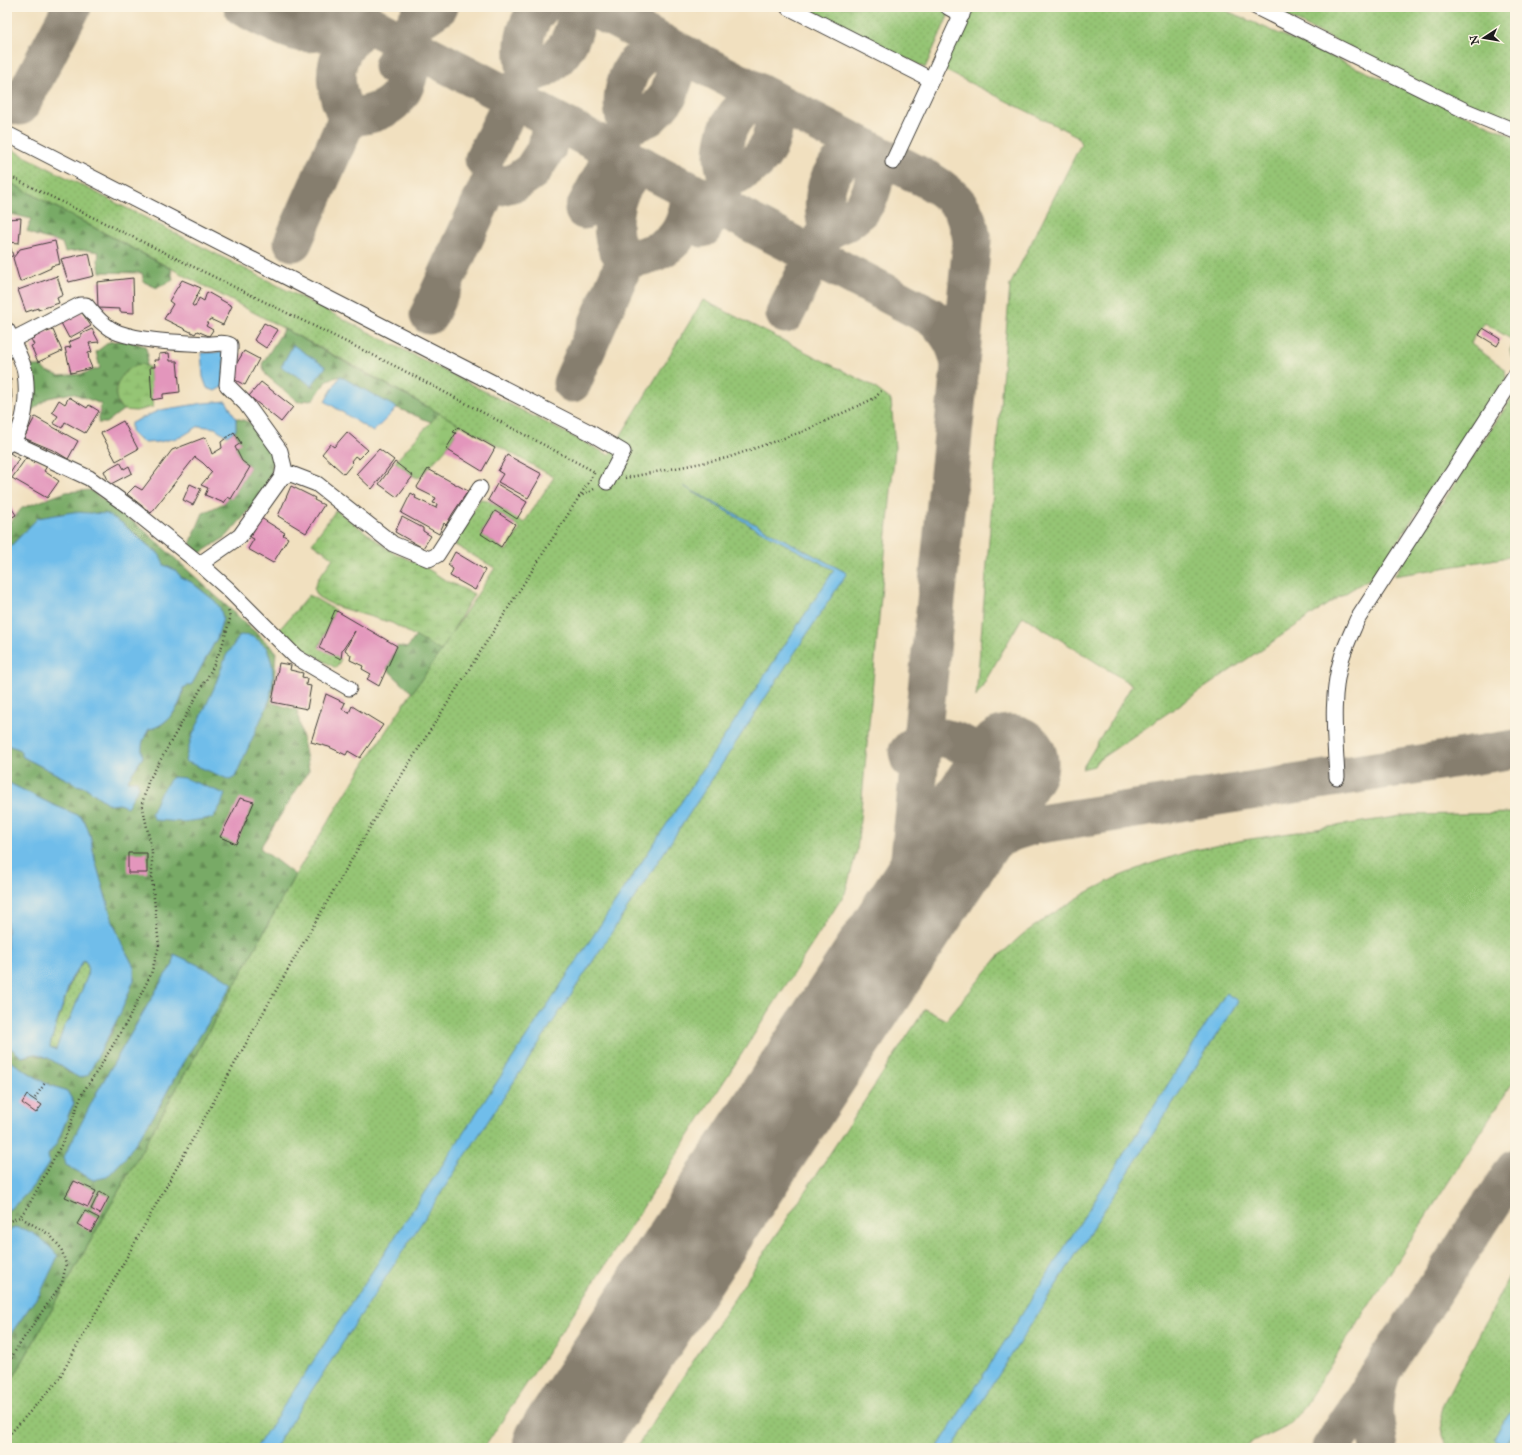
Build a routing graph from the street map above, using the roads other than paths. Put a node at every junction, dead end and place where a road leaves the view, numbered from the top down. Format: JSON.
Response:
{"nodes":[{"id":1,"x":788,"y":7,"type":"edge"},
{"id":2,"x":948,"y":7,"type":"edge"},
{"id":3,"x":1256,"y":7,"type":"edge"},
{"id":4,"x":963,"y":11,"type":"edge"},
{"id":5,"x":932,"y":77,"type":"junction"},
{"id":6,"x":1515,"y":131,"type":"edge"},
{"id":7,"x":7,"y":134,"type":"edge"},
{"id":8,"x":893,"y":162,"type":"dead end"},
{"id":9,"x":9,"y":335,"type":"edge"},
{"id":10,"x":1515,"y":376,"type":"edge"},
{"id":11,"x":10,"y":443,"type":"edge"},
{"id":12,"x":282,"y":477,"type":"junction"},
{"id":13,"x":607,"y":482,"type":"road end"},
{"id":14,"x":480,"y":488,"type":"dead end"},
{"id":15,"x":200,"y":564,"type":"junction"},
{"id":16,"x":349,"y":688,"type":"dead end"},
{"id":17,"x":1337,"y":777,"type":"dead end"}],
"edges":[{"from":1,"to":5,"type":"street"},
{"from":2,"to":4,"type":"street"},
{"from":3,"to":6,"type":"street"},
{"from":4,"to":5,"type":"street"},
{"from":5,"to":8,"type":"street"},
{"from":7,"to":13,"type":"street"},
{"from":9,"to":11,"type":"street"},
{"from":9,"to":12,"type":"street"},
{"from":10,"to":17,"type":"street"},
{"from":11,"to":15,"type":"street"},
{"from":12,"to":14,"type":"street"},
{"from":12,"to":15,"type":"street"},
{"from":15,"to":16,"type":"street"}]}
